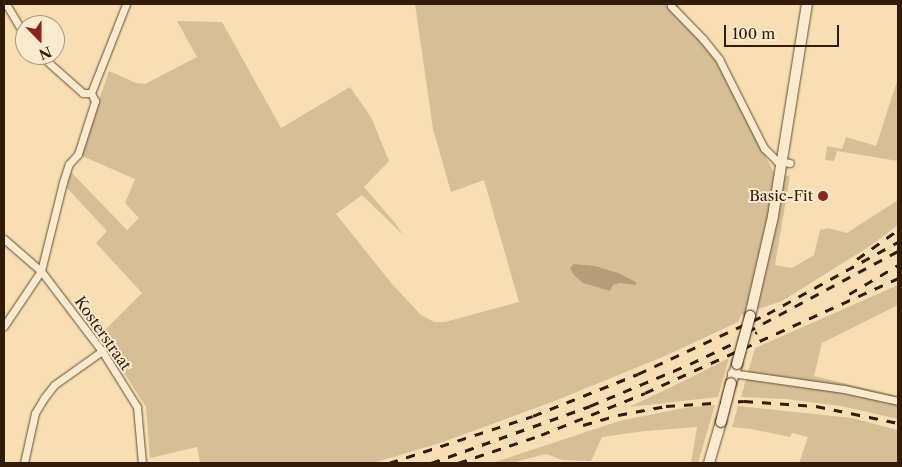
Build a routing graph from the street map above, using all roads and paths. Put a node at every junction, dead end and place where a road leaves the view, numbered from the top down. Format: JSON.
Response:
{"nodes":[{"id":1,"x":6,"y":4,"type":"edge"},
{"id":2,"x":126,"y":4,"type":"edge"},
{"id":3,"x":807,"y":4,"type":"edge"},
{"id":4,"x":670,"y":6,"type":"dead end"},
{"id":5,"x":15,"y":19,"type":"edge"},
{"id":6,"x":51,"y":65,"type":"edge"},
{"id":7,"x":91,"y":93,"type":"junction"},
{"id":8,"x":786,"y":163,"type":"junction"},
{"id":9,"x":4,"y":239,"type":"edge"},
{"id":10,"x":41,"y":271,"type":"junction"},
{"id":11,"x":4,"y":326,"type":"edge"},
{"id":12,"x":102,"y":351,"type":"junction"},
{"id":13,"x":737,"y":374,"type":"junction"},
{"id":14,"x":898,"y":401,"type":"edge"},
{"id":15,"x":24,"y":463,"type":"edge"},
{"id":16,"x":142,"y":463,"type":"edge"},
{"id":17,"x":710,"y":463,"type":"edge"}],
"edges":[{"from":1,"to":5,"type":"street"},
{"from":2,"to":7,"type":"street"},
{"from":3,"to":8,"type":"main road"},
{"from":4,"to":8,"type":"street"},
{"from":6,"to":7,"type":"street"},
{"from":7,"to":10,"type":"street"},
{"from":8,"to":13,"type":"main road","bridge":true},
{"from":9,"to":10,"type":"street","name":"Kosterstraat"},
{"from":10,"to":11,"type":"street"},
{"from":10,"to":12,"type":"street","name":"Kosterstraat"},
{"from":12,"to":15,"type":"street"},
{"from":12,"to":16,"type":"street","name":"Kosterstraat"},
{"from":13,"to":14,"type":"street"},
{"from":13,"to":17,"type":"main road","bridge":true}]}
